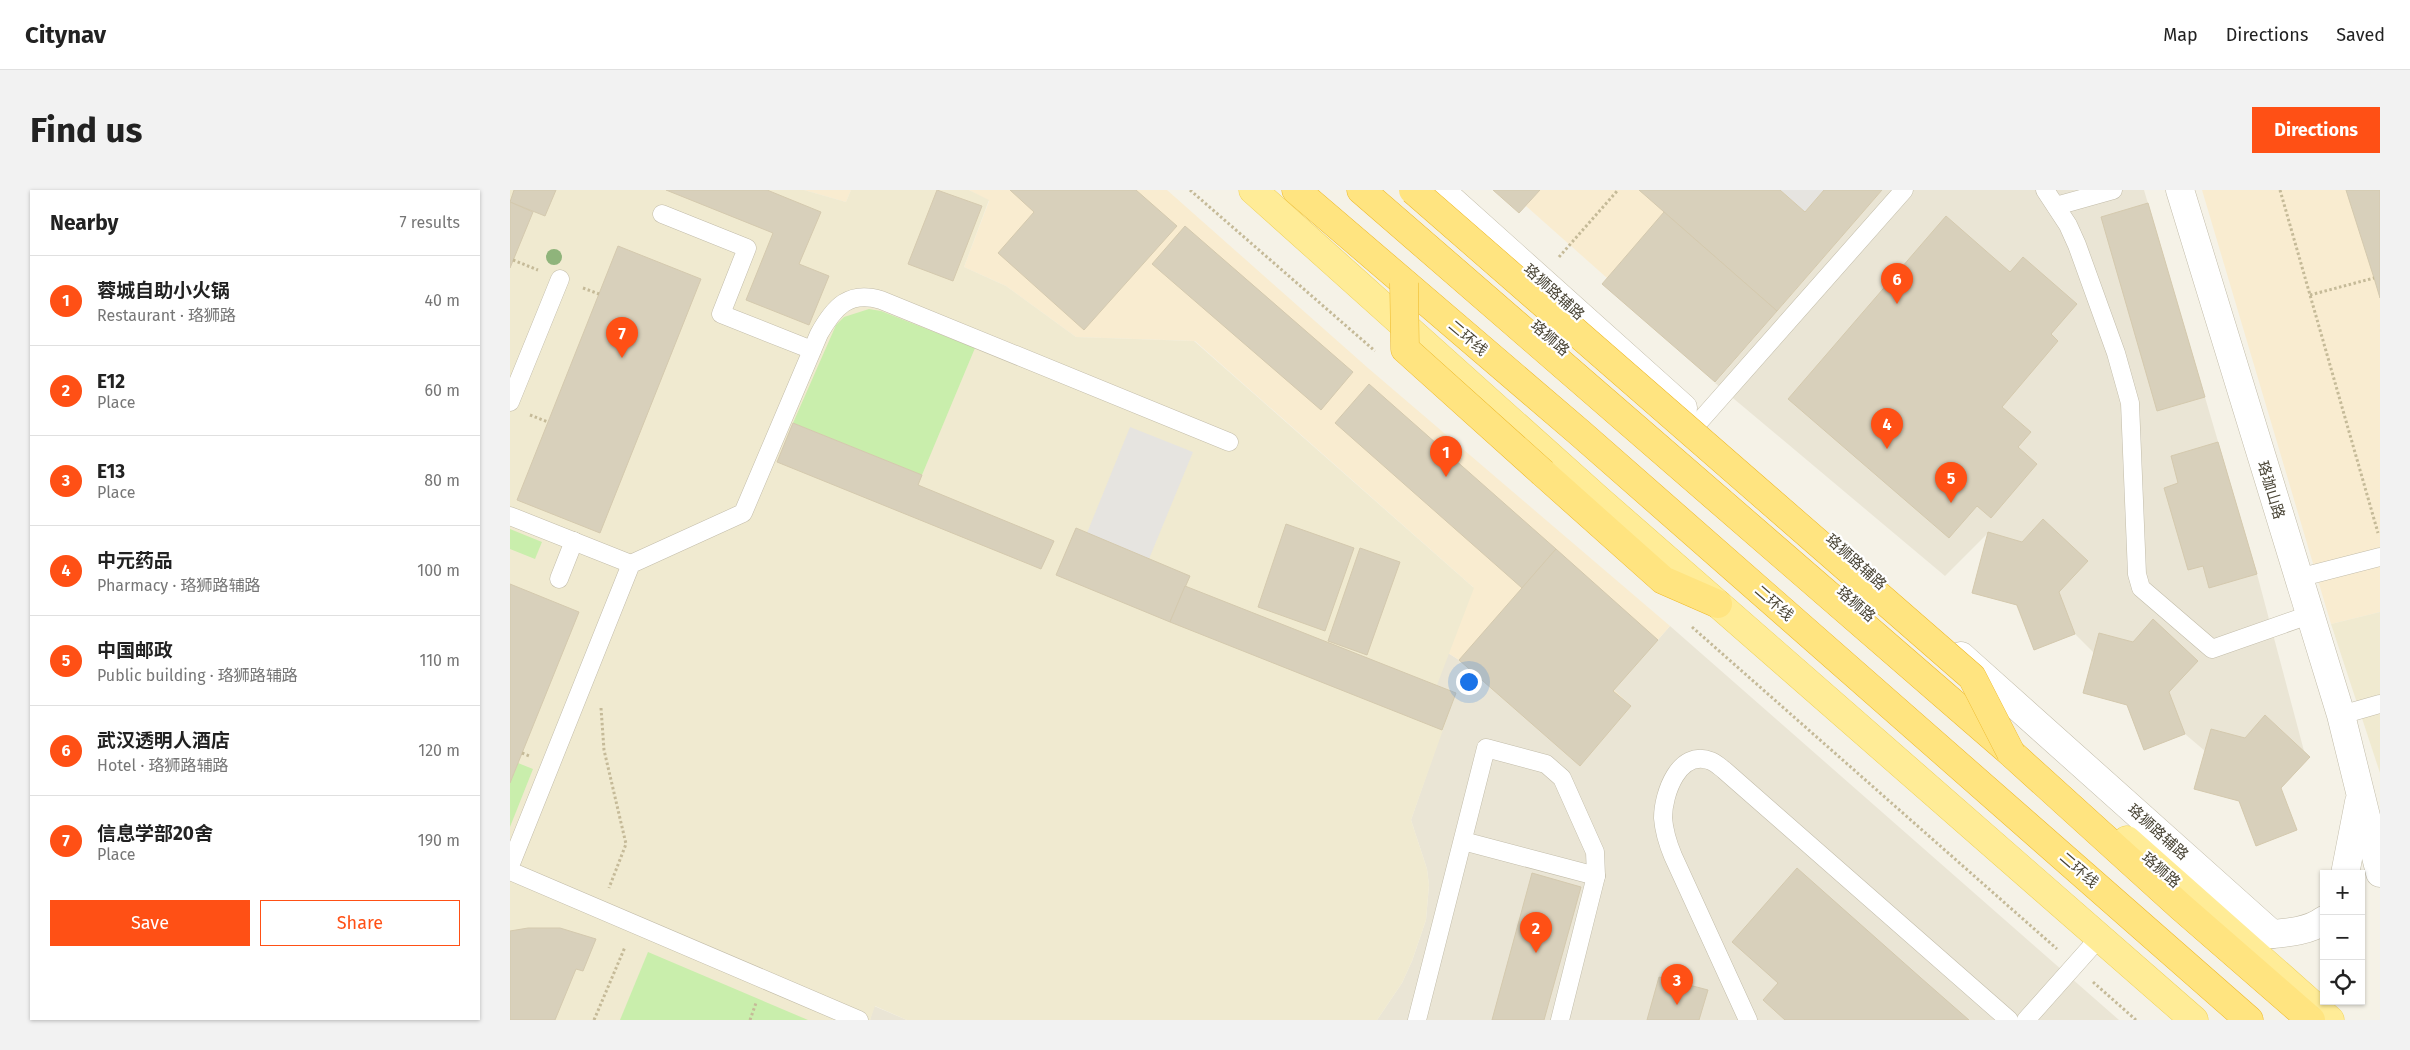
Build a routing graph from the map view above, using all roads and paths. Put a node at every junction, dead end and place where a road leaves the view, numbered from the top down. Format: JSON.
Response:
{"nodes":[{"id":1,"x":1253,"y":190,"type":"edge"},
{"id":2,"x":1296,"y":190,"type":"edge"},
{"id":3,"x":1362,"y":190,"type":"edge"},
{"id":4,"x":1380,"y":190,"type":"edge"},
{"id":5,"x":1413,"y":190,"type":"edge"},
{"id":6,"x":1440,"y":190,"type":"edge"},
{"id":7,"x":1618,"y":190,"type":"edge"},
{"id":8,"x":1904,"y":190,"type":"edge"},
{"id":9,"x":2045,"y":190,"type":"edge"},
{"id":10,"x":2113,"y":190,"type":"edge"},
{"id":11,"x":2180,"y":190,"type":"edge"},
{"id":12,"x":2280,"y":190,"type":"edge"},
{"id":13,"x":2056,"y":206,"type":"junction"},
{"id":14,"x":662,"y":214,"type":"dead end"},
{"id":15,"x":1553,"y":262,"type":"dead end"},
{"id":16,"x":2374,"y":278,"type":"dead end"},
{"id":17,"x":560,"y":279,"type":"dead end"},
{"id":18,"x":1404,"y":283,"type":"junction"},
{"id":19,"x":2310,"y":295,"type":"junction"},
{"id":20,"x":812,"y":350,"type":"junction"},
{"id":21,"x":510,"y":402,"type":"edge"},
{"id":22,"x":1699,"y":422,"type":"junction"},
{"id":23,"x":1228,"y":442,"type":"dead end"},
{"id":24,"x":510,"y":516,"type":"edge"},
{"id":25,"x":2380,"y":540,"type":"edge"},
{"id":26,"x":574,"y":541,"type":"junction"},
{"id":27,"x":2380,"y":557,"type":"edge"},
{"id":28,"x":631,"y":564,"type":"junction"},
{"id":29,"x":2298,"y":578,"type":"junction"},
{"id":30,"x":559,"y":579,"type":"dead end"},
{"id":31,"x":1718,"y":604,"type":"junction"},
{"id":32,"x":2309,"y":615,"type":"junction"},
{"id":33,"x":2380,"y":704,"type":"edge"},
{"id":34,"x":601,"y":707,"type":"dead end"},
{"id":35,"x":2341,"y":715,"type":"junction"},
{"id":36,"x":2011,"y":753,"type":"junction"},
{"id":37,"x":2361,"y":791,"type":"junction"},
{"id":38,"x":1463,"y":841,"type":"junction"},
{"id":39,"x":510,"y":866,"type":"edge"},
{"id":40,"x":510,"y":870,"type":"edge"},
{"id":41,"x":2346,"y":870,"type":"edge"},
{"id":42,"x":2380,"y":872,"type":"edge"},
{"id":43,"x":1596,"y":876,"type":"junction"},
{"id":44,"x":601,"y":909,"type":"junction"},
{"id":45,"x":2320,"y":922,"type":"edge"},
{"id":46,"x":634,"y":923,"type":"junction"},
{"id":47,"x":2272,"y":934,"type":"junction"},
{"id":48,"x":2099,"y":938,"type":"junction"},
{"id":49,"x":2238,"y":938,"type":"junction"},
{"id":50,"x":2311,"y":1017,"type":"edge"},
{"id":51,"x":594,"y":1020,"type":"edge"},
{"id":52,"x":859,"y":1020,"type":"edge"},
{"id":53,"x":1417,"y":1020,"type":"edge"},
{"id":54,"x":1560,"y":1020,"type":"edge"},
{"id":55,"x":1748,"y":1020,"type":"edge"},
{"id":56,"x":2009,"y":1020,"type":"edge"},
{"id":57,"x":2026,"y":1020,"type":"edge"},
{"id":58,"x":2194,"y":1020,"type":"edge"},
{"id":59,"x":2249,"y":1020,"type":"edge"},
{"id":60,"x":2330,"y":1020,"type":"edge"}],
"edges":[{"from":1,"to":31,"type":"main road"},
{"from":2,"to":18,"type":"highway","name":"二环线"},
{"from":3,"to":36,"type":"highway"},
{"from":4,"to":49,"type":"main road","name":"珞狮路"},
{"from":5,"to":36,"type":"highway","bridge":true},
{"from":6,"to":22,"type":"street","name":"珞狮路辅路"},
{"from":7,"to":15,"type":"path"},
{"from":8,"to":22,"type":"lane"},
{"from":9,"to":13,"type":"lane"},
{"from":10,"to":13,"type":"lane"},
{"from":11,"to":29,"type":"street","name":"珞珈山路"},
{"from":12,"to":19,"type":"path"},
{"from":13,"to":32,"type":"lane"},
{"from":14,"to":20,"type":"lane"},
{"from":16,"to":19,"type":"path"},
{"from":17,"to":21,"type":"lane"},
{"from":18,"to":31,"type":"highway","bridge":true},
{"from":18,"to":59,"type":"highway","name":"二环线"},
{"from":19,"to":25,"type":"path"},
{"from":20,"to":23,"type":"lane"},
{"from":20,"to":28,"type":"lane"},
{"from":22,"to":47,"type":"street","name":"珞狮路辅路"},
{"from":24,"to":26,"type":"lane"},
{"from":26,"to":28,"type":"lane"},
{"from":26,"to":30,"type":"lane"},
{"from":27,"to":29,"type":"lane"},
{"from":28,"to":39,"type":"lane"},
{"from":29,"to":32,"type":"street","name":"珞珈山路"},
{"from":31,"to":48,"type":"main road"},
{"from":32,"to":35,"type":"street","name":"珞珈山路"},
{"from":33,"to":35,"type":"lane"},
{"from":34,"to":44,"type":"path"},
{"from":35,"to":37,"type":"street","name":"珞珈山路"},
{"from":36,"to":50,"type":"highway"},
{"from":37,"to":41,"type":"street","name":"珞珈山路"},
{"from":37,"to":42,"type":"street","name":"珞珈山路"},
{"from":38,"to":43,"type":"lane"},
{"from":38,"to":43,"type":"lane"},
{"from":38,"to":53,"type":"lane"},
{"from":40,"to":44,"type":"lane"},
{"from":43,"to":54,"type":"lane"},
{"from":44,"to":46,"type":"lane"},
{"from":45,"to":47,"type":"street"},
{"from":46,"to":51,"type":"path"},
{"from":46,"to":52,"type":"lane"},
{"from":47,"to":49,"type":"street"},
{"from":48,"to":57,"type":"lane"},
{"from":48,"to":58,"type":"main road"},
{"from":49,"to":60,"type":"main road","name":"珞狮路"},
{"from":55,"to":56,"type":"lane"}]}
